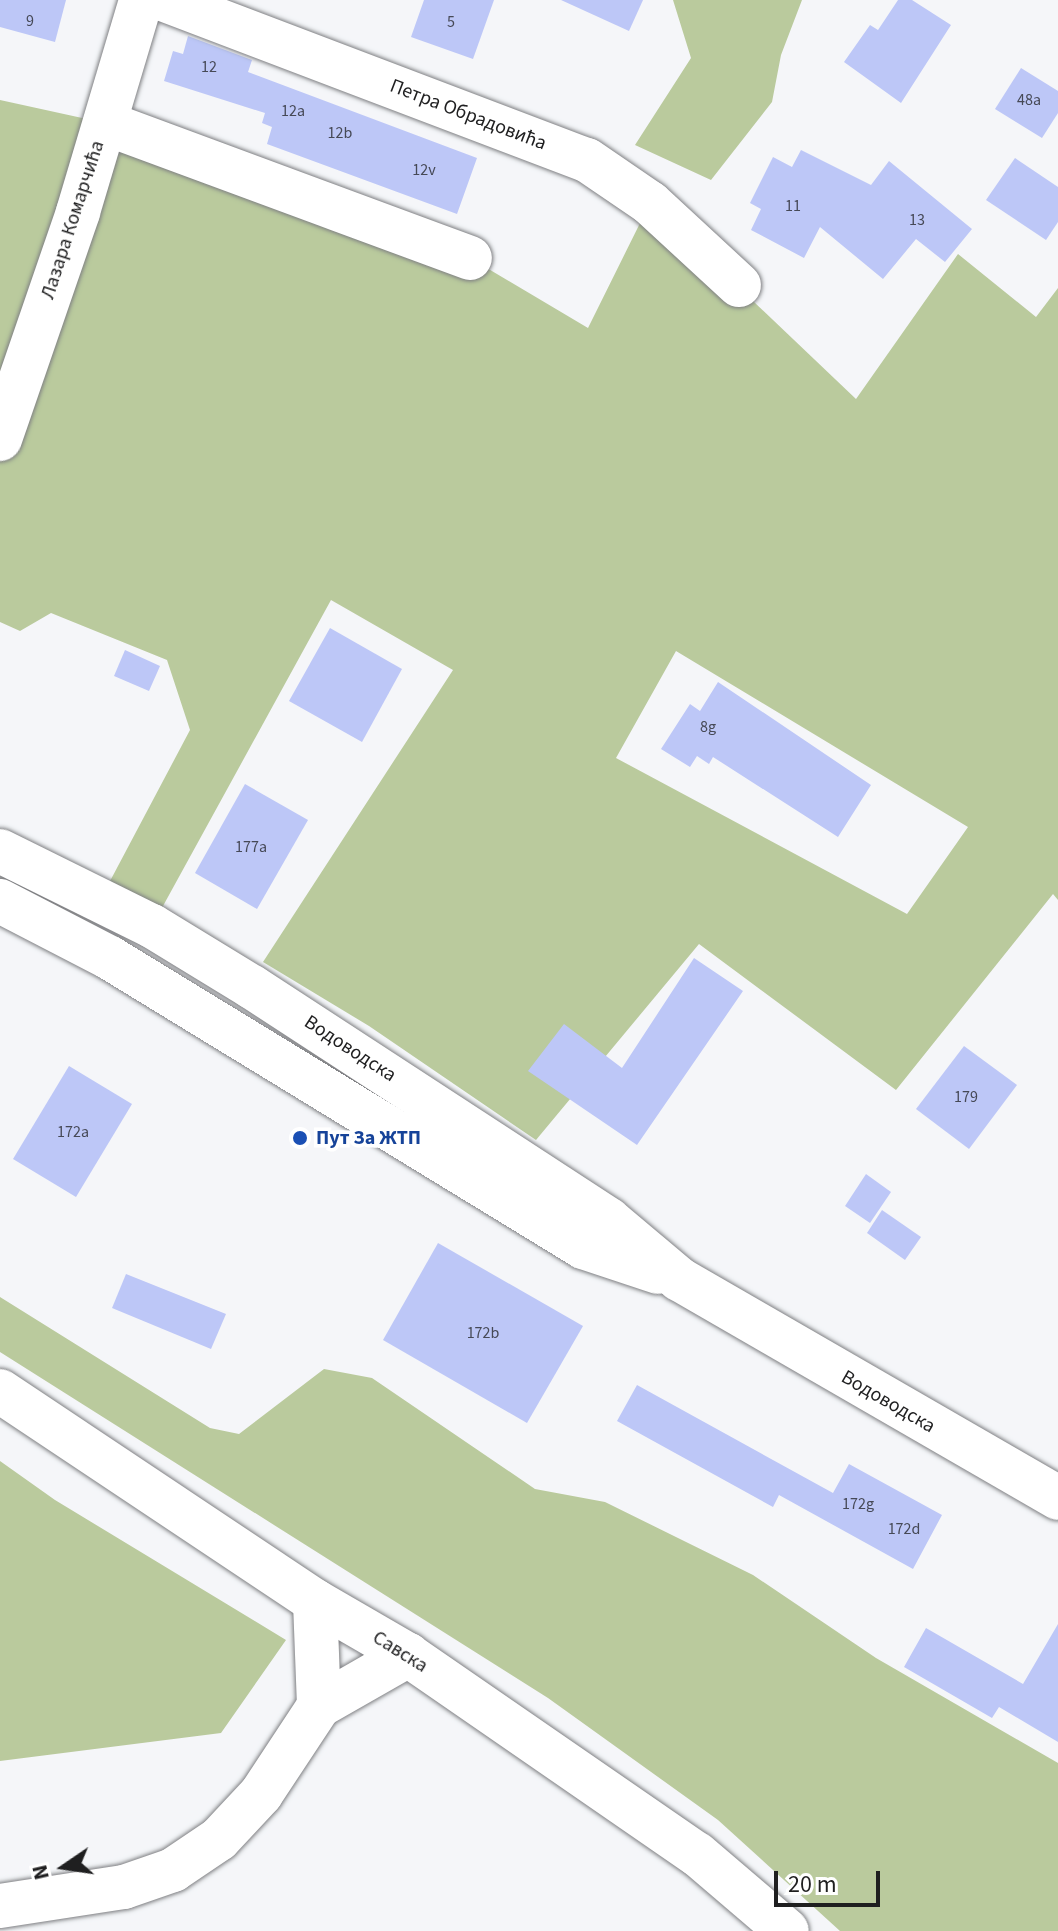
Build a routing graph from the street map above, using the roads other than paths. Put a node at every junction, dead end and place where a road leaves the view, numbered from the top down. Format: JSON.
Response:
{"nodes":[{"id":1,"x":141,"y":0,"type":"edge"},
{"id":2,"x":165,"y":0,"type":"edge"},
{"id":3,"x":105,"y":123,"type":"junction"},
{"id":4,"x":470,"y":258,"type":"dead end"},
{"id":5,"x":739,"y":285,"type":"dead end"},
{"id":6,"x":0,"y":439,"type":"edge"},
{"id":7,"x":0,"y":851,"type":"edge"},
{"id":8,"x":0,"y":901,"type":"edge"},
{"id":9,"x":679,"y":1279,"type":"junction"},
{"id":10,"x":0,"y":1391,"type":"edge"},
{"id":11,"x":1058,"y":1498,"type":"edge"},
{"id":12,"x":315,"y":1601,"type":"junction"},
{"id":13,"x":408,"y":1655,"type":"junction"},
{"id":14,"x":319,"y":1706,"type":"junction"},
{"id":15,"x":0,"y":1906,"type":"edge"},
{"id":16,"x":787,"y":1931,"type":"edge"}],
"edges":[{"from":1,"to":3,"type":"street","name":"Лазара Комарчића"},
{"from":2,"to":5,"type":"street","name":"Петра Обрадовића"},
{"from":3,"to":4,"type":"street"},
{"from":3,"to":6,"type":"street","name":"Лазара Комарчића"},
{"from":7,"to":9,"type":"street","name":"Водоводска"},
{"from":8,"to":9,"type":"street","name":"Водоводска"},
{"from":9,"to":11,"type":"street","name":"Водоводска"},
{"from":10,"to":12,"type":"street","name":"Савска"},
{"from":12,"to":13,"type":"street","name":"Савска"},
{"from":12,"to":14,"type":"street"},
{"from":13,"to":14,"type":"street"},
{"from":13,"to":16,"type":"street","name":"Савска"},
{"from":14,"to":15,"type":"street"}]}
